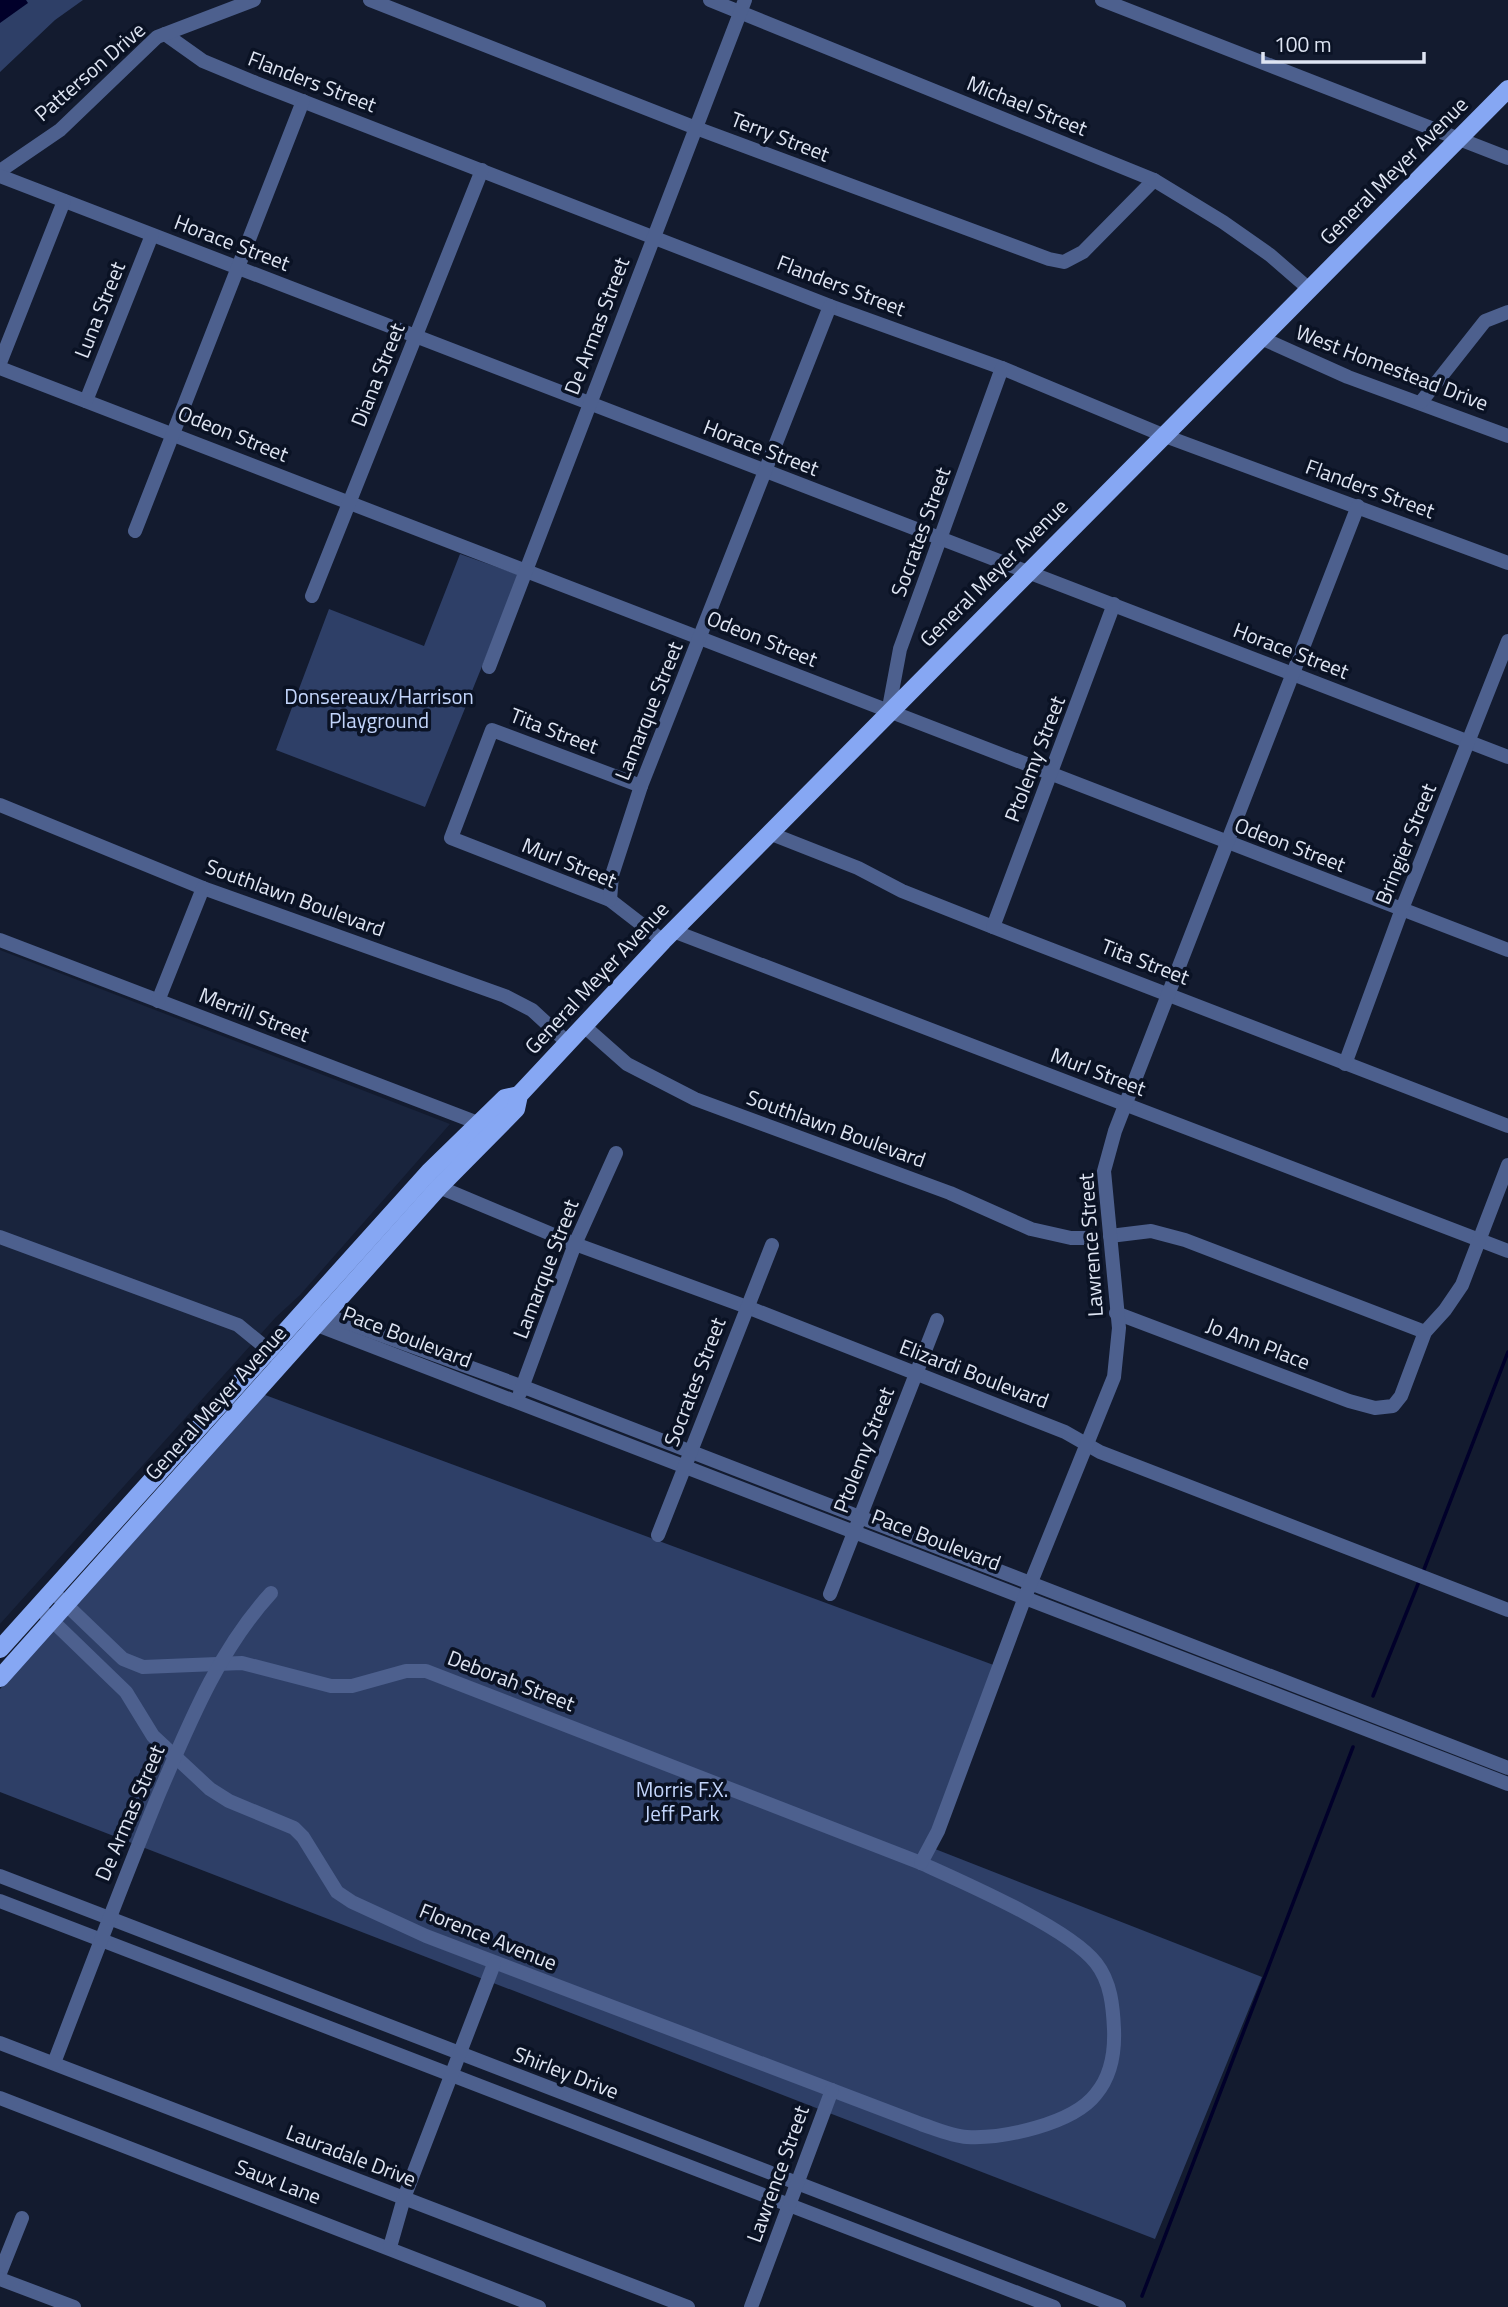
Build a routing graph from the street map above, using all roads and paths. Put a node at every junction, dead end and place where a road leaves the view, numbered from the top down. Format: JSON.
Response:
{"nodes":[{"id":1,"x":254,"y":0,"type":"edge"},
{"id":2,"x":370,"y":0,"type":"edge"},
{"id":3,"x":710,"y":0,"type":"edge"},
{"id":4,"x":1102,"y":0,"type":"edge"},
{"id":5,"x":743,"y":6,"type":"edge"},
{"id":6,"x":165,"y":34,"type":"junction"},
{"id":7,"x":1508,"y":89,"type":"edge"},
{"id":8,"x":303,"y":101,"type":"junction"},
{"id":9,"x":696,"y":128,"type":"junction"},
{"id":10,"x":1458,"y":139,"type":"junction"},
{"id":11,"x":1508,"y":158,"type":"edge"},
{"id":12,"x":482,"y":170,"type":"junction"},
{"id":13,"x":0,"y":174,"type":"edge"},
{"id":14,"x":1154,"y":180,"type":"junction"},
{"id":15,"x":64,"y":201,"type":"junction"},
{"id":16,"x":152,"y":235,"type":"junction"},
{"id":17,"x":654,"y":237,"type":"junction"},
{"id":18,"x":240,"y":268,"type":"junction"},
{"id":19,"x":1308,"y":288,"type":"junction"},
{"id":20,"x":830,"y":306,"type":"junction"},
{"id":21,"x":1508,"y":312,"type":"edge"},
{"id":22,"x":416,"y":336,"type":"junction"},
{"id":23,"x":1261,"y":338,"type":"junction"},
{"id":24,"x":0,"y":365,"type":"edge"},
{"id":25,"x":1002,"y":368,"type":"junction"},
{"id":26,"x":86,"y":401,"type":"junction"},
{"id":27,"x":1421,"y":402,"type":"junction"},
{"id":28,"x":590,"y":404,"type":"junction"},
{"id":29,"x":174,"y":433,"type":"junction"},
{"id":30,"x":1165,"y":436,"type":"junction"},
{"id":31,"x":1508,"y":436,"type":"edge"},
{"id":32,"x":766,"y":472,"type":"junction"},
{"id":33,"x":350,"y":503,"type":"junction"},
{"id":34,"x":1357,"y":506,"type":"junction"},
{"id":35,"x":135,"y":531,"type":"dead end"},
{"id":36,"x":941,"y":541,"type":"junction"},
{"id":37,"x":1508,"y":563,"type":"edge"},
{"id":38,"x":526,"y":570,"type":"junction"},
{"id":39,"x":1028,"y":570,"type":"junction"},
{"id":40,"x":312,"y":596,"type":"dead end"},
{"id":41,"x":1114,"y":604,"type":"junction"},
{"id":42,"x":702,"y":636,"type":"junction"},
{"id":43,"x":1508,"y":641,"type":"edge"},
{"id":44,"x":489,"y":667,"type":"dead end"},
{"id":45,"x":1292,"y":674,"type":"junction"},
{"id":46,"x":888,"y":713,"type":"junction"},
{"id":47,"x":1469,"y":741,"type":"junction"},
{"id":48,"x":1508,"y":757,"type":"edge"},
{"id":49,"x":1052,"y":775,"type":"junction"},
{"id":50,"x":641,"y":786,"type":"junction"},
{"id":51,"x":0,"y":805,"type":"edge"},
{"id":52,"x":769,"y":833,"type":"junction"},
{"id":53,"x":451,"y":838,"type":"joint"},
{"id":54,"x":1227,"y":844,"type":"junction"},
{"id":55,"x":203,"y":888,"type":"junction"},
{"id":56,"x":610,"y":900,"type":"junction"},
{"id":57,"x":1402,"y":909,"type":"junction"},
{"id":58,"x":993,"y":928,"type":"junction"},
{"id":59,"x":668,"y":936,"type":"junction"},
{"id":60,"x":0,"y":940,"type":"edge"},
{"id":61,"x":1508,"y":950,"type":"edge"},
{"id":62,"x":1169,"y":994,"type":"junction"},
{"id":63,"x":159,"y":1001,"type":"junction"},
{"id":64,"x":584,"y":1026,"type":"junction"},
{"id":65,"x":568,"y":1043,"type":"junction"},
{"id":66,"x":1345,"y":1064,"type":"junction"},
{"id":67,"x":1125,"y":1105,"type":"junction"},
{"id":68,"x":1508,"y":1126,"type":"edge"},
{"id":69,"x":483,"y":1129,"type":"junction"},
{"id":70,"x":616,"y":1153,"type":"dead end"},
{"id":71,"x":1508,"y":1165,"type":"edge"},
{"id":72,"x":434,"y":1179,"type":"junction"},
{"id":73,"x":1110,"y":1236,"type":"junction"},
{"id":74,"x":0,"y":1237,"type":"edge"},
{"id":75,"x":1090,"y":1238,"type":"dead end"},
{"id":76,"x":1480,"y":1240,"type":"junction"},
{"id":77,"x":575,"y":1244,"type":"junction"},
{"id":78,"x":772,"y":1245,"type":"dead end"},
{"id":79,"x":1508,"y":1251,"type":"edge"},
{"id":80,"x":747,"y":1307,"type":"junction"},
{"id":81,"x":303,"y":1310,"type":"junction"},
{"id":82,"x":1116,"y":1313,"type":"junction"},
{"id":83,"x":322,"y":1319,"type":"junction"},
{"id":84,"x":937,"y":1320,"type":"dead end"},
{"id":85,"x":1425,"y":1332,"type":"junction"},
{"id":86,"x":269,"y":1348,"type":"junction"},
{"id":87,"x":282,"y":1363,"type":"junction"},
{"id":88,"x":915,"y":1374,"type":"junction"},
{"id":89,"x":523,"y":1387,"type":"junction"},
{"id":90,"x":517,"y":1401,"type":"junction"},
{"id":91,"x":1088,"y":1443,"type":"junction"},
{"id":92,"x":691,"y":1451,"type":"junction"},
{"id":93,"x":685,"y":1465,"type":"junction"},
{"id":94,"x":861,"y":1517,"type":"junction"},
{"id":95,"x":856,"y":1531,"type":"junction"},
{"id":96,"x":658,"y":1535,"type":"dead end"},
{"id":97,"x":1031,"y":1583,"type":"junction"},
{"id":98,"x":52,"y":1591,"type":"junction"},
{"id":99,"x":271,"y":1593,"type":"dead end"},
{"id":100,"x":830,"y":1594,"type":"dead end"},
{"id":101,"x":1025,"y":1597,"type":"junction"},
{"id":102,"x":65,"y":1605,"type":"junction"},
{"id":103,"x":37,"y":1606,"type":"junction"},
{"id":104,"x":1508,"y":1610,"type":"edge"},
{"id":105,"x":52,"y":1621,"type":"junction"},
{"id":106,"x":1190,"y":1645,"type":"junction"},
{"id":107,"x":0,"y":1649,"type":"edge"},
{"id":108,"x":1184,"y":1659,"type":"junction"},
{"id":109,"x":218,"y":1665,"type":"junction"},
{"id":110,"x":0,"y":1678,"type":"edge"},
{"id":111,"x":1388,"y":1722,"type":"junction"},
{"id":112,"x":1382,"y":1736,"type":"junction"},
{"id":113,"x":176,"y":1754,"type":"junction"},
{"id":114,"x":1508,"y":1768,"type":"edge"},
{"id":115,"x":1508,"y":1784,"type":"edge"},
{"id":116,"x":862,"y":1842,"type":"joint"},
{"id":117,"x":921,"y":1863,"type":"junction"},
{"id":118,"x":0,"y":1876,"type":"edge"},
{"id":119,"x":0,"y":1901,"type":"edge"},
{"id":120,"x":109,"y":1920,"type":"junction"},
{"id":121,"x":101,"y":1940,"type":"junction"},
{"id":122,"x":494,"y":1964,"type":"junction"},
{"id":123,"x":0,"y":2043,"type":"edge"},
{"id":124,"x":459,"y":2054,"type":"junction"},
{"id":125,"x":54,"y":2063,"type":"junction"},
{"id":126,"x":451,"y":2076,"type":"junction"},
{"id":127,"x":832,"y":2090,"type":"junction"},
{"id":128,"x":0,"y":2098,"type":"edge"},
{"id":129,"x":797,"y":2184,"type":"junction"},
{"id":130,"x":404,"y":2199,"type":"junction"},
{"id":131,"x":789,"y":2207,"type":"junction"},
{"id":132,"x":22,"y":2218,"type":"dead end"},
{"id":133,"x":390,"y":2247,"type":"junction"},
{"id":134,"x":0,"y":2273,"type":"edge"},
{"id":135,"x":0,"y":2278,"type":"edge"},
{"id":136,"x":1097,"y":2303,"type":"edge"},
{"id":137,"x":74,"y":2307,"type":"edge"},
{"id":138,"x":539,"y":2307,"type":"edge"},
{"id":139,"x":688,"y":2307,"type":"edge"},
{"id":140,"x":751,"y":2307,"type":"edge"},
{"id":141,"x":1054,"y":2307,"type":"edge"},
{"id":142,"x":1118,"y":2307,"type":"edge"}],
"edges":[{"from":1,"to":6,"type":"street","name":"Patterson Drive"},
{"from":2,"to":9,"type":"street","name":"Terry Street"},
{"from":3,"to":5,"type":"street","name":"Michael Street"},
{"from":4,"to":10,"type":"street"},
{"from":5,"to":9,"type":"street","name":"De Armas Street"},
{"from":5,"to":14,"type":"street","name":"Michael Street"},
{"from":6,"to":8,"type":"street","name":"Flanders Street"},
{"from":6,"to":13,"type":"street","name":"Patterson Drive"},
{"from":7,"to":10,"type":"main road","name":"General Meyer Avenue"},
{"from":8,"to":12,"type":"street","name":"Flanders Street"},
{"from":8,"to":18,"type":"street"},
{"from":9,"to":14,"type":"street","name":"Terry Street"},
{"from":9,"to":17,"type":"street","name":"De Armas Street"},
{"from":10,"to":11,"type":"street"},
{"from":10,"to":19,"type":"main road","name":"General Meyer Avenue"},
{"from":12,"to":17,"type":"street","name":"Flanders Street"},
{"from":12,"to":22,"type":"street","name":"Diana Street"},
{"from":13,"to":15,"type":"street","name":"Horace Street"},
{"from":14,"to":19,"type":"street","name":"Michael Street"},
{"from":15,"to":16,"type":"street","name":"Horace Street"},
{"from":15,"to":24,"type":"street"},
{"from":16,"to":18,"type":"street","name":"Horace Street"},
{"from":16,"to":26,"type":"street","name":"Luna Street"},
{"from":17,"to":20,"type":"street","name":"Flanders Street"},
{"from":17,"to":28,"type":"street","name":"De Armas Street"},
{"from":18,"to":22,"type":"street","name":"Horace Street"},
{"from":18,"to":29,"type":"street"},
{"from":19,"to":23,"type":"main road","name":"General Meyer Avenue"},
{"from":20,"to":25,"type":"street","name":"Flanders Street"},
{"from":20,"to":32,"type":"street","name":"Lamarque Street"},
{"from":21,"to":27,"type":"street"},
{"from":22,"to":28,"type":"street","name":"Horace Street"},
{"from":22,"to":33,"type":"street","name":"Diana Street"},
{"from":23,"to":27,"type":"street","name":"West Homestead Drive"},
{"from":23,"to":30,"type":"main road","name":"General Meyer Avenue"},
{"from":24,"to":26,"type":"street","name":"Odeon Street"},
{"from":25,"to":30,"type":"street","name":"Flanders Street"},
{"from":25,"to":36,"type":"street","name":"Socrates Street"},
{"from":26,"to":29,"type":"street","name":"Odeon Street"},
{"from":27,"to":31,"type":"street","name":"West Homestead Drive"},
{"from":28,"to":32,"type":"street","name":"Horace Street"},
{"from":28,"to":38,"type":"street","name":"De Armas Street"},
{"from":29,"to":33,"type":"street","name":"Odeon Street"},
{"from":29,"to":35,"type":"street"},
{"from":30,"to":34,"type":"street","name":"Flanders Street"},
{"from":30,"to":39,"type":"main road","name":"General Meyer Avenue"},
{"from":32,"to":36,"type":"street","name":"Horace Street"},
{"from":32,"to":42,"type":"street","name":"Lamarque Street"},
{"from":33,"to":38,"type":"street","name":"Odeon Street"},
{"from":33,"to":40,"type":"street","name":"Diana Street"},
{"from":34,"to":37,"type":"street","name":"Flanders Street"},
{"from":34,"to":45,"type":"street","name":"Lawrence Street"},
{"from":36,"to":39,"type":"street","name":"Horace Street"},
{"from":36,"to":46,"type":"street","name":"Socrates Street"},
{"from":38,"to":42,"type":"street","name":"Odeon Street"},
{"from":38,"to":44,"type":"street","name":"De Armas Street"},
{"from":39,"to":41,"type":"street","name":"Horace Street"},
{"from":39,"to":46,"type":"main road","name":"General Meyer Avenue"},
{"from":41,"to":45,"type":"street","name":"Horace Street"},
{"from":41,"to":49,"type":"street","name":"Ptolemy Street"},
{"from":42,"to":46,"type":"street","name":"Odeon Street"},
{"from":42,"to":50,"type":"street","name":"Lamarque Street"},
{"from":43,"to":47,"type":"street","name":"Bringier Street"},
{"from":45,"to":47,"type":"street","name":"Horace Street"},
{"from":45,"to":54,"type":"street","name":"Lawrence Street"},
{"from":46,"to":49,"type":"street","name":"Odeon Street"},
{"from":46,"to":52,"type":"main road","name":"General Meyer Avenue"},
{"from":47,"to":48,"type":"street","name":"Horace Street"},
{"from":47,"to":57,"type":"street","name":"Bringier Street"},
{"from":49,"to":54,"type":"street","name":"Odeon Street"},
{"from":49,"to":58,"type":"street","name":"Ptolemy Street"},
{"from":50,"to":53,"type":"street","name":"Tita Street"},
{"from":50,"to":56,"type":"street","name":"Lamarque Street"},
{"from":51,"to":55,"type":"street","name":"Southlawn Boulevard"},
{"from":52,"to":58,"type":"street","name":"Tita Street"},
{"from":52,"to":59,"type":"main road","name":"General Meyer Avenue"},
{"from":53,"to":56,"type":"street","name":"Murl Street"},
{"from":54,"to":57,"type":"street","name":"Odeon Street"},
{"from":54,"to":62,"type":"street","name":"Lawrence Street"},
{"from":55,"to":63,"type":"street"},
{"from":55,"to":65,"type":"street","name":"Southlawn Boulevard"},
{"from":56,"to":59,"type":"street","name":"Murl Street"},
{"from":57,"to":61,"type":"street","name":"Odeon Street"},
{"from":57,"to":66,"type":"street","name":"Bringier Street"},
{"from":58,"to":62,"type":"street","name":"Tita Street"},
{"from":59,"to":64,"type":"main road","name":"General Meyer Avenue"},
{"from":59,"to":67,"type":"street","name":"Murl Street"},
{"from":60,"to":63,"type":"street","name":"Merrill Street"},
{"from":62,"to":66,"type":"street","name":"Tita Street"},
{"from":62,"to":67,"type":"street","name":"Lawrence Street"},
{"from":63,"to":69,"type":"street","name":"Merrill Street"},
{"from":64,"to":65,"type":"main road","name":"General Meyer Avenue"},
{"from":64,"to":75,"type":"street","name":"Southlawn Boulevard"},
{"from":65,"to":69,"type":"main road","name":"General Meyer Avenue"},
{"from":66,"to":68,"type":"street","name":"Tita Street"},
{"from":67,"to":73,"type":"street","name":"Lawrence Street"},
{"from":67,"to":76,"type":"street","name":"Murl Street"},
{"from":69,"to":72,"type":"main road","name":"General Meyer Avenue"},
{"from":70,"to":77,"type":"street","name":"Lamarque Street"},
{"from":71,"to":76,"type":"street"},
{"from":72,"to":77,"type":"street","name":"Elizardi Boulevard"},
{"from":72,"to":81,"type":"main road","name":"General Meyer Avenue"},
{"from":72,"to":83,"type":"main road","name":"General Meyer Avenue"},
{"from":73,"to":82,"type":"street","name":"Lawrence Street"},
{"from":73,"to":85,"type":"street"},
{"from":74,"to":86,"type":"street"},
{"from":76,"to":79,"type":"street","name":"Murl Street"},
{"from":76,"to":85,"type":"street"},
{"from":77,"to":80,"type":"street","name":"Elizardi Boulevard"},
{"from":77,"to":89,"type":"street","name":"Lamarque Street"},
{"from":78,"to":80,"type":"street","name":"Socrates Street"},
{"from":80,"to":88,"type":"street","name":"Elizardi Boulevard"},
{"from":80,"to":92,"type":"street","name":"Socrates Street"},
{"from":81,"to":83,"type":"street","name":"Pace Boulevard"},
{"from":81,"to":86,"type":"main road","name":"General Meyer Avenue"},
{"from":82,"to":85,"type":"street","name":"Jo Ann Place"},
{"from":82,"to":91,"type":"street","name":"Lawrence Street"},
{"from":83,"to":87,"type":"main road","name":"General Meyer Avenue"},
{"from":83,"to":89,"type":"street","name":"Pace Boulevard"},
{"from":83,"to":90,"type":"street","name":"Pace Boulevard"},
{"from":84,"to":88,"type":"street","name":"Ptolemy Street"},
{"from":86,"to":87,"type":"street"},
{"from":86,"to":98,"type":"main road","name":"General Meyer Avenue"},
{"from":87,"to":102,"type":"main road","name":"General Meyer Avenue"},
{"from":88,"to":91,"type":"street","name":"Elizardi Boulevard"},
{"from":88,"to":94,"type":"street","name":"Ptolemy Street"},
{"from":89,"to":90,"type":"street","name":"Lamarque Street"},
{"from":89,"to":92,"type":"street","name":"Pace Boulevard"},
{"from":90,"to":93,"type":"street","name":"Pace Boulevard"},
{"from":91,"to":97,"type":"street","name":"Lawrence Street"},
{"from":91,"to":104,"type":"street","name":"Elizardi Boulevard"},
{"from":92,"to":93,"type":"street","name":"Socrates Street"},
{"from":92,"to":94,"type":"street","name":"Pace Boulevard"},
{"from":93,"to":95,"type":"street","name":"Pace Boulevard"},
{"from":93,"to":96,"type":"street","name":"Socrates Street"},
{"from":94,"to":95,"type":"street","name":"Ptolemy Street"},
{"from":94,"to":97,"type":"street","name":"Pace Boulevard"},
{"from":95,"to":100,"type":"street","name":"Ptolemy Street"},
{"from":95,"to":101,"type":"street","name":"Pace Boulevard"},
{"from":97,"to":101,"type":"street","name":"Lawrence Street"},
{"from":97,"to":106,"type":"street","name":"Pace Boulevard"},
{"from":98,"to":102,"type":"street","name":"Deborah Street"},
{"from":98,"to":103,"type":"main road","name":"General Meyer Avenue"},
{"from":99,"to":109,"type":"street","name":"De Armas Street"},
{"from":101,"to":108,"type":"street","name":"Pace Boulevard"},
{"from":101,"to":117,"type":"street","name":"Lawrence Street"},
{"from":102,"to":105,"type":"main road","name":"General Meyer Avenue"},
{"from":102,"to":109,"type":"street","name":"Deborah Street"},
{"from":103,"to":105,"type":"street","name":"Florence Avenue"},
{"from":103,"to":107,"type":"main road","name":"General Meyer Avenue"},
{"from":105,"to":110,"type":"main road","name":"General Meyer Avenue"},
{"from":105,"to":113,"type":"street","name":"Florence Avenue"},
{"from":106,"to":108,"type":"street"},
{"from":106,"to":111,"type":"street","name":"Pace Boulevard"},
{"from":108,"to":112,"type":"street","name":"Pace Boulevard"},
{"from":109,"to":113,"type":"street","name":"De Armas Street"},
{"from":109,"to":116,"type":"street","name":"Deborah Street"},
{"from":111,"to":112,"type":"street"},
{"from":111,"to":114,"type":"street","name":"Pace Boulevard"},
{"from":112,"to":115,"type":"street","name":"Pace Boulevard"},
{"from":113,"to":120,"type":"street","name":"De Armas Street"},
{"from":113,"to":122,"type":"street","name":"Florence Avenue"},
{"from":116,"to":117,"type":"street","name":"Lawrence Street"},
{"from":117,"to":127,"type":"street","name":"Lawrence Street"},
{"from":118,"to":120,"type":"street","name":"Shirley Drive"},
{"from":119,"to":121,"type":"street"},
{"from":120,"to":121,"type":"street","name":"De Armas Street"},
{"from":120,"to":124,"type":"street","name":"Shirley Drive"},
{"from":121,"to":125,"type":"street","name":"De Armas Street"},
{"from":121,"to":126,"type":"street"},
{"from":122,"to":124,"type":"street"},
{"from":122,"to":127,"type":"street","name":"Florence Avenue"},
{"from":123,"to":125,"type":"street","name":"Lauradale Drive"},
{"from":124,"to":126,"type":"street"},
{"from":124,"to":129,"type":"street","name":"Shirley Drive"},
{"from":125,"to":130,"type":"street","name":"Lauradale Drive"},
{"from":126,"to":130,"type":"street"},
{"from":126,"to":131,"type":"street"},
{"from":127,"to":129,"type":"street","name":"Lawrence Street"},
{"from":128,"to":133,"type":"street","name":"Saux Lane"},
{"from":129,"to":131,"type":"street","name":"Lawrence Street"},
{"from":129,"to":136,"type":"street","name":"Shirley Drive"},
{"from":130,"to":133,"type":"street"},
{"from":130,"to":139,"type":"street","name":"Lauradale Drive"},
{"from":131,"to":140,"type":"street","name":"Lawrence Street"},
{"from":131,"to":141,"type":"street"},
{"from":132,"to":134,"type":"street"},
{"from":133,"to":138,"type":"street","name":"Saux Lane"},
{"from":135,"to":137,"type":"street"},
{"from":136,"to":142,"type":"street","name":"Shirley Drive"}]}
